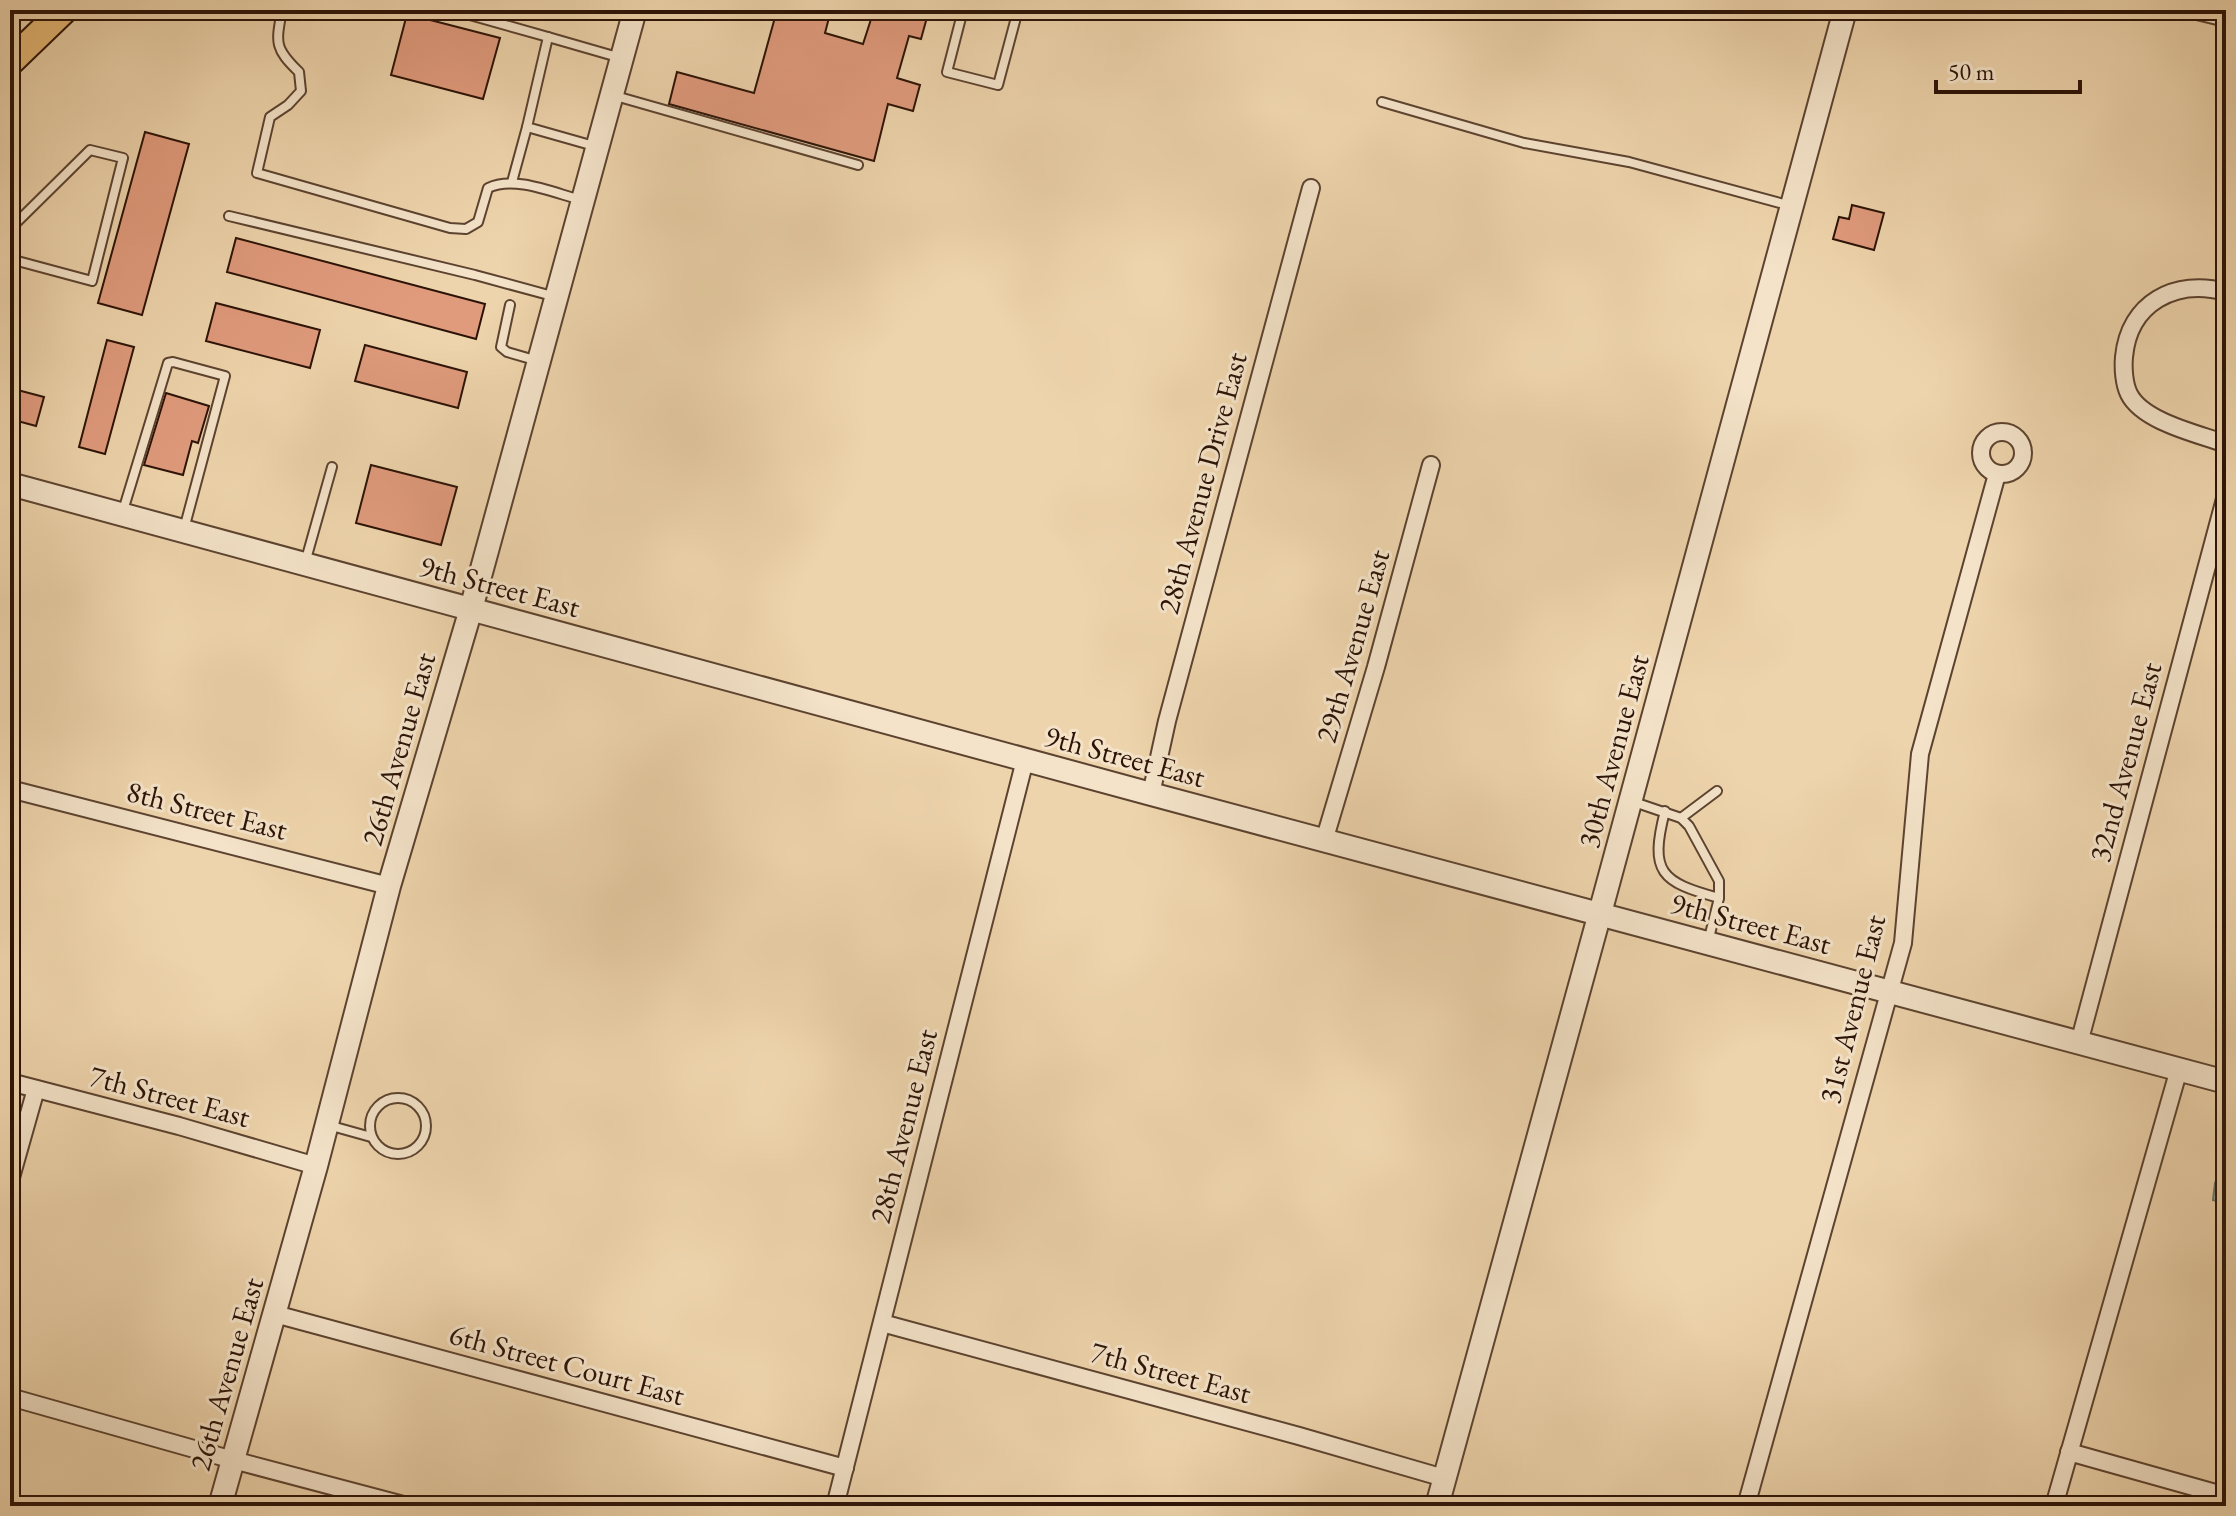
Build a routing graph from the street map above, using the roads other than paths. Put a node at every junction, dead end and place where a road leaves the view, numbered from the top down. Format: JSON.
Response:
{"nodes":[{"id":1,"x":64,"y":10,"type":"edge"},
{"id":2,"x":282,"y":10,"type":"edge"},
{"id":3,"x":452,"y":10,"type":"edge"},
{"id":4,"x":635,"y":10,"type":"edge"},
{"id":5,"x":963,"y":10,"type":"edge"},
{"id":6,"x":1018,"y":10,"type":"edge"},
{"id":7,"x":1845,"y":10,"type":"edge"},
{"id":8,"x":2193,"y":10,"type":"edge"},
{"id":9,"x":2226,"y":18,"type":"edge"},
{"id":10,"x":548,"y":37,"type":"junction"},
{"id":11,"x":622,"y":58,"type":"junction"},
{"id":12,"x":10,"y":62,"type":"edge"},
{"id":13,"x":612,"y":95,"type":"junction"},
{"id":14,"x":1382,"y":102,"type":"dead end"},
{"id":15,"x":527,"y":127,"type":"junction"},
{"id":16,"x":597,"y":147,"type":"junction"},
{"id":17,"x":858,"y":165,"type":"dead end"},
{"id":18,"x":512,"y":182,"type":"junction"},
{"id":19,"x":1311,"y":188,"type":"dead end"},
{"id":20,"x":583,"y":200,"type":"junction"},
{"id":21,"x":1792,"y":206,"type":"junction"},
{"id":22,"x":229,"y":216,"type":"dead end"},
{"id":23,"x":10,"y":229,"type":"edge"},
{"id":24,"x":10,"y":259,"type":"edge"},
{"id":25,"x":2226,"y":292,"type":"edge"},
{"id":26,"x":556,"y":298,"type":"junction"},
{"id":27,"x":510,"y":305,"type":"dead end"},
{"id":28,"x":538,"y":361,"type":"junction"},
{"id":29,"x":2226,"y":444,"type":"edge"},
{"id":30,"x":1431,"y":465,"type":"dead end"},
{"id":31,"x":332,"y":467,"type":"dead end"},
{"id":32,"x":1997,"y":474,"type":"dead end"},
{"id":33,"x":10,"y":484,"type":"edge"},
{"id":34,"x":2226,"y":495,"type":"edge"},
{"id":35,"x":122,"y":514,"type":"junction"},
{"id":36,"x":184,"y":531,"type":"junction"},
{"id":37,"x":305,"y":564,"type":"junction"},
{"id":38,"x":471,"y":609,"type":"junction"},
{"id":39,"x":1025,"y":760,"type":"junction"},
{"id":40,"x":10,"y":789,"type":"edge"},
{"id":41,"x":1717,"y":791,"type":"dead end"},
{"id":42,"x":1151,"y":794,"type":"junction"},
{"id":43,"x":1631,"y":801,"type":"junction"},
{"id":44,"x":1665,"y":811,"type":"junction"},
{"id":45,"x":1681,"y":818,"type":"junction"},
{"id":46,"x":1324,"y":841,"type":"junction"},
{"id":47,"x":389,"y":886,"type":"junction"},
{"id":48,"x":1719,"y":898,"type":"junction"},
{"id":49,"x":1600,"y":913,"type":"junction"},
{"id":50,"x":1708,"y":942,"type":"junction"},
{"id":51,"x":1889,"y":992,"type":"junction"},
{"id":52,"x":2079,"y":1043,"type":"junction"},
{"id":53,"x":2179,"y":1069,"type":"junction"},
{"id":54,"x":10,"y":1082,"type":"edge"},
{"id":55,"x":2226,"y":1082,"type":"edge"},
{"id":56,"x":36,"y":1089,"type":"junction"},
{"id":57,"x":327,"y":1125,"type":"junction"},
{"id":58,"x":371,"y":1137,"type":"junction"},
{"id":59,"x":316,"y":1166,"type":"junction"},
{"id":60,"x":10,"y":1181,"type":"edge"},
{"id":61,"x":275,"y":1314,"type":"junction"},
{"id":62,"x":882,"y":1323,"type":"junction"},
{"id":63,"x":10,"y":1397,"type":"edge"},
{"id":64,"x":2069,"y":1452,"type":"junction"},
{"id":65,"x":233,"y":1460,"type":"junction"},
{"id":66,"x":845,"y":1468,"type":"junction"},
{"id":67,"x":1444,"y":1478,"type":"junction"},
{"id":68,"x":2226,"y":1496,"type":"edge"},
{"id":69,"x":220,"y":1506,"type":"edge"},
{"id":70,"x":407,"y":1506,"type":"edge"},
{"id":71,"x":835,"y":1506,"type":"edge"},
{"id":72,"x":1437,"y":1506,"type":"edge"},
{"id":73,"x":1746,"y":1506,"type":"edge"},
{"id":74,"x":2054,"y":1506,"type":"edge"}],
"edges":[{"from":1,"to":12,"type":"main road"},
{"from":2,"to":18,"type":"lane"},
{"from":3,"to":10,"type":"lane"},
{"from":4,"to":11,"type":"street","name":"26th Avenue East"},
{"from":5,"to":6,"type":"lane"},
{"from":7,"to":21,"type":"street","name":"30th Avenue East"},
{"from":8,"to":9,"type":"street"},
{"from":10,"to":11,"type":"lane"},
{"from":10,"to":15,"type":"lane"},
{"from":11,"to":13,"type":"street","name":"26th Avenue East"},
{"from":13,"to":16,"type":"street","name":"26th Avenue East"},
{"from":13,"to":17,"type":"lane"},
{"from":14,"to":21,"type":"lane"},
{"from":15,"to":16,"type":"lane"},
{"from":15,"to":18,"type":"lane"},
{"from":16,"to":20,"type":"street","name":"26th Avenue East"},
{"from":18,"to":20,"type":"lane"},
{"from":19,"to":42,"type":"street","name":"28th Avenue Drive East"},
{"from":20,"to":26,"type":"street","name":"26th Avenue East"},
{"from":21,"to":43,"type":"street","name":"30th Avenue East"},
{"from":22,"to":26,"type":"lane"},
{"from":23,"to":24,"type":"lane"},
{"from":25,"to":29,"type":"street"},
{"from":26,"to":28,"type":"street","name":"26th Avenue East"},
{"from":27,"to":28,"type":"lane"},
{"from":28,"to":38,"type":"street","name":"26th Avenue East"},
{"from":30,"to":46,"type":"street","name":"29th Avenue East"},
{"from":31,"to":37,"type":"lane"},
{"from":32,"to":51,"type":"street","name":"31st Avenue East"},
{"from":33,"to":35,"type":"street","name":"9th Street East"},
{"from":34,"to":52,"type":"street","name":"32nd Avenue East"},
{"from":35,"to":36,"type":"street","name":"9th Street East"},
{"from":35,"to":36,"type":"lane"},
{"from":36,"to":37,"type":"street","name":"9th Street East"},
{"from":37,"to":38,"type":"street","name":"9th Street East"},
{"from":38,"to":39,"type":"street","name":"9th Street East"},
{"from":38,"to":47,"type":"street","name":"26th Avenue East"},
{"from":39,"to":42,"type":"street","name":"9th Street East"},
{"from":39,"to":62,"type":"street","name":"28th Avenue East"},
{"from":40,"to":47,"type":"street","name":"8th Street East"},
{"from":41,"to":45,"type":"lane"},
{"from":42,"to":46,"type":"street","name":"9th Street East"},
{"from":43,"to":44,"type":"lane"},
{"from":43,"to":49,"type":"street","name":"30th Avenue East"},
{"from":44,"to":45,"type":"lane"},
{"from":44,"to":48,"type":"lane"},
{"from":45,"to":48,"type":"lane"},
{"from":46,"to":49,"type":"street","name":"9th Street East"},
{"from":47,"to":57,"type":"street","name":"26th Avenue East"},
{"from":48,"to":50,"type":"lane"},
{"from":49,"to":50,"type":"street","name":"9th Street East"},
{"from":49,"to":67,"type":"street","name":"30th Avenue East"},
{"from":50,"to":51,"type":"street","name":"9th Street East"},
{"from":51,"to":52,"type":"street","name":"9th Street East"},
{"from":51,"to":73,"type":"street","name":"31st Avenue East"},
{"from":52,"to":53,"type":"street","name":"9th Street East"},
{"from":53,"to":55,"type":"street","name":"9th Street East"},
{"from":53,"to":64,"type":"street"},
{"from":54,"to":56,"type":"street","name":"7th Street East"},
{"from":56,"to":59,"type":"street","name":"7th Street East"},
{"from":56,"to":60,"type":"street"},
{"from":57,"to":58,"type":"lane"},
{"from":57,"to":59,"type":"street","name":"26th Avenue East"},
{"from":58,"to":58,"type":"lane"},
{"from":59,"to":61,"type":"street","name":"26th Avenue East"},
{"from":61,"to":65,"type":"street","name":"26th Avenue East"},
{"from":61,"to":66,"type":"street","name":"6th Street Court East"},
{"from":62,"to":66,"type":"street","name":"28th Avenue East"},
{"from":62,"to":67,"type":"street","name":"7th Street East"},
{"from":63,"to":65,"type":"street"},
{"from":64,"to":68,"type":"street"},
{"from":64,"to":74,"type":"street"},
{"from":65,"to":69,"type":"street","name":"26th Avenue East"},
{"from":65,"to":70,"type":"street"},
{"from":66,"to":71,"type":"street","name":"28th Avenue East"},
{"from":67,"to":72,"type":"street","name":"30th Avenue East"}]}
